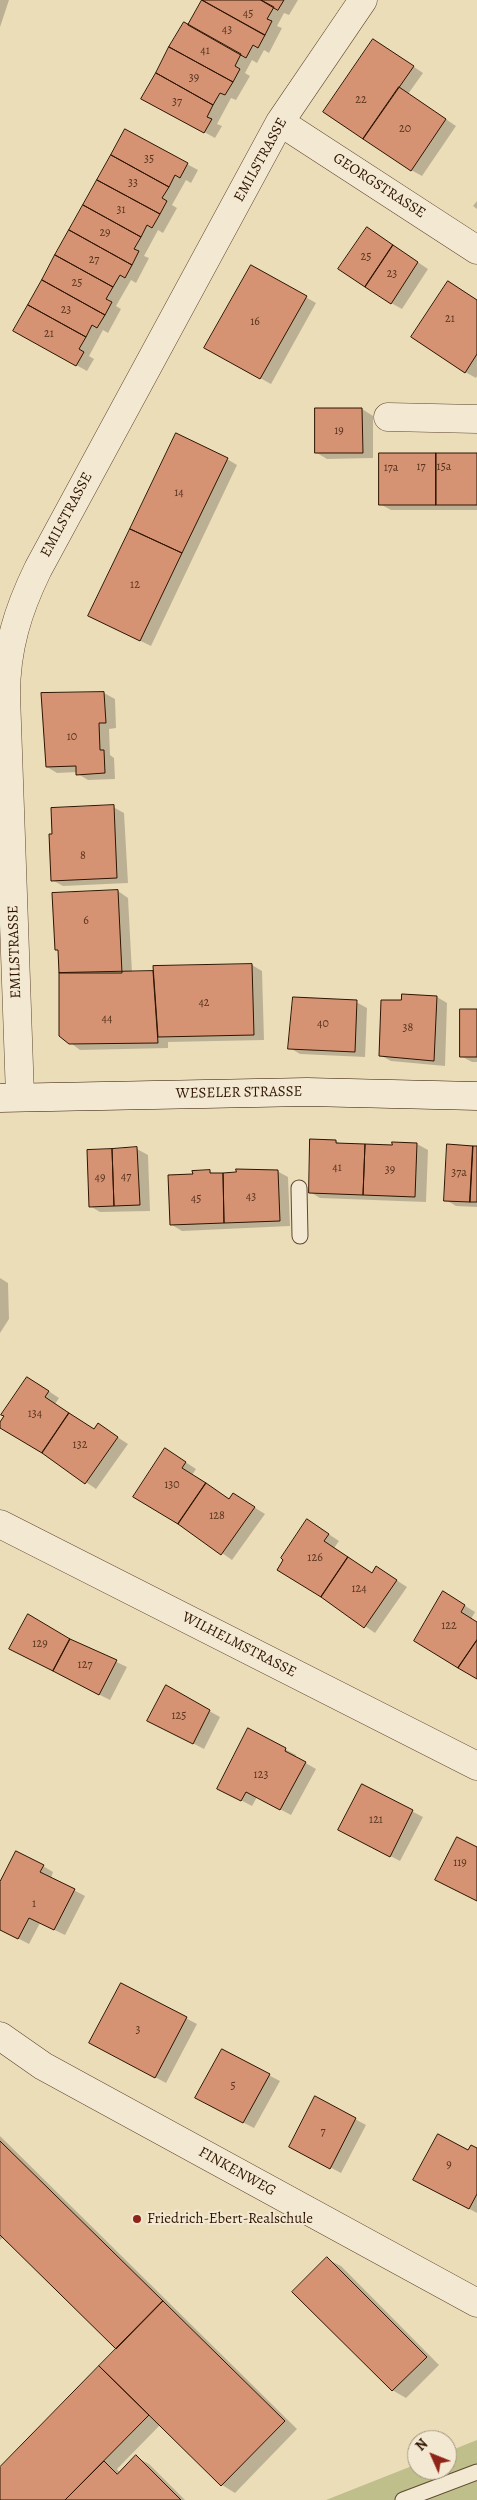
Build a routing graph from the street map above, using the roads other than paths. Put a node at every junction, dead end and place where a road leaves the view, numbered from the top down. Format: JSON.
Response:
{"nodes":[{"id":1,"x":362,"y":0,"type":"edge"},
{"id":2,"x":280,"y":122,"type":"junction"},
{"id":3,"x":477,"y":250,"type":"edge"},
{"id":4,"x":388,"y":417,"type":"dead end"},
{"id":5,"x":477,"y":419,"type":"edge"},
{"id":6,"x":477,"y":1096,"type":"edge"},
{"id":7,"x":10,"y":1097,"type":"edge"},
{"id":8,"x":299,"y":1188,"type":"dead end"},
{"id":9,"x":300,"y":1236,"type":"dead end"},
{"id":10,"x":0,"y":1524,"type":"edge"},
{"id":11,"x":477,"y":1766,"type":"edge"},
{"id":12,"x":0,"y":2036,"type":"edge"},
{"id":13,"x":477,"y":2303,"type":"edge"},
{"id":14,"x":477,"y":2472,"type":"edge"},
{"id":15,"x":403,"y":2500,"type":"edge"}],
"edges":[{"from":1,"to":2,"type":"street","name":"EMILSTRASSE"},
{"from":2,"to":3,"type":"street","name":"GEORGSTRASSE"},
{"from":2,"to":7,"type":"street","name":"EMILSTRASSE"},
{"from":4,"to":5,"type":"street"},
{"from":6,"to":7,"type":"street","name":"WESELER STRASSE"},
{"from":8,"to":9,"type":"lane"},
{"from":10,"to":11,"type":"street","name":"WILHELMSTRASSE"},
{"from":12,"to":13,"type":"street","name":"FINKENWEG"},
{"from":14,"to":15,"type":"lane"}]}
